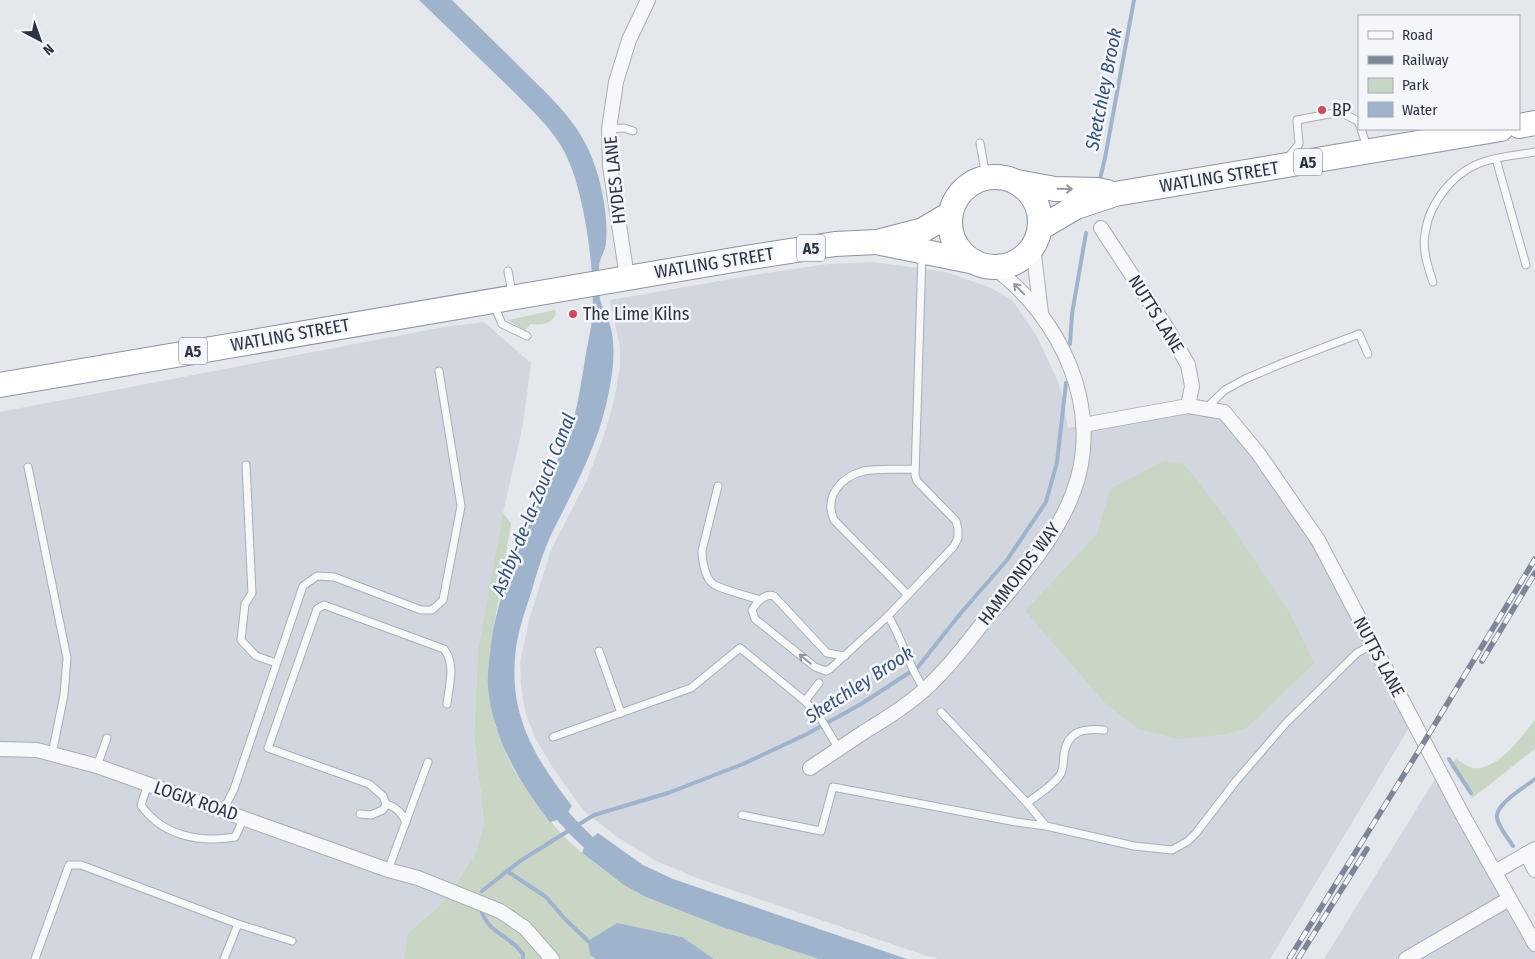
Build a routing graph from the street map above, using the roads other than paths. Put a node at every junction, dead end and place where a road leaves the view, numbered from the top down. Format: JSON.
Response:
{"nodes":[{"id":1,"x":648,"y":0,"type":"edge"},
{"id":2,"x":1358,"y":122,"type":"edge"},
{"id":3,"x":1535,"y":123,"type":"edge"},
{"id":4,"x":1520,"y":126,"type":"edge"},
{"id":5,"x":609,"y":130,"type":"junction"},
{"id":6,"x":633,"y":130,"type":"dead end"},
{"id":7,"x":1361,"y":130,"type":"edge"},
{"id":8,"x":1494,"y":130,"type":"edge"},
{"id":9,"x":980,"y":143,"type":"dead end"},
{"id":10,"x":1368,"y":152,"type":"junction"},
{"id":11,"x":1535,"y":152,"type":"edge"},
{"id":12,"x":1496,"y":159,"type":"junction"},
{"id":13,"x":1279,"y":168,"type":"junction"},
{"id":14,"x":986,"y":177,"type":"junction"},
{"id":15,"x":1017,"y":182,"type":"junction"},
{"id":16,"x":1116,"y":194,"type":"junction"},
{"id":17,"x":950,"y":214,"type":"junction"},
{"id":18,"x":1101,"y":228,"type":"dead end"},
{"id":19,"x":1037,"y":238,"type":"junction"},
{"id":20,"x":877,"y":242,"type":"junction"},
{"id":21,"x":922,"y":253,"type":"junction"},
{"id":22,"x":984,"y":265,"type":"junction"},
{"id":23,"x":1526,"y":265,"type":"dead end"},
{"id":24,"x":508,"y":271,"type":"dead end"},
{"id":25,"x":619,"y":279,"type":"junction"},
{"id":26,"x":1433,"y":282,"type":"dead end"},
{"id":27,"x":502,"y":298,"type":"junction"},
{"id":28,"x":1041,"y":314,"type":"junction"},
{"id":29,"x":527,"y":336,"type":"dead end"},
{"id":30,"x":1368,"y":354,"type":"dead end"},
{"id":31,"x":439,"y":371,"type":"dead end"},
{"id":32,"x":0,"y":385,"type":"edge"},
{"id":33,"x":1188,"y":406,"type":"junction"},
{"id":34,"x":1205,"y":409,"type":"junction"},
{"id":35,"x":1083,"y":425,"type":"junction"},
{"id":36,"x":246,"y":465,"type":"dead end"},
{"id":37,"x":28,"y":467,"type":"dead end"},
{"id":38,"x":914,"y":470,"type":"junction"},
{"id":39,"x":718,"y":486,"type":"dead end"},
{"id":40,"x":908,"y":595,"type":"junction"},
{"id":41,"x":760,"y":600,"type":"junction"},
{"id":42,"x":888,"y":616,"type":"junction"},
{"id":43,"x":1373,"y":644,"type":"junction"},
{"id":44,"x":599,"y":651,"type":"dead end"},
{"id":45,"x":844,"y":656,"type":"junction"},
{"id":46,"x":276,"y":664,"type":"junction"},
{"id":47,"x":819,"y":683,"type":"dead end"},
{"id":48,"x":921,"y":685,"type":"junction"},
{"id":49,"x":805,"y":701,"type":"junction"},
{"id":50,"x":447,"y":704,"type":"dead end"},
{"id":51,"x":941,"y":712,"type":"dead end"},
{"id":52,"x":621,"y":713,"type":"junction"},
{"id":53,"x":1104,"y":730,"type":"dead end"},
{"id":54,"x":554,"y":737,"type":"dead end"},
{"id":55,"x":107,"y":738,"type":"dead end"},
{"id":56,"x":837,"y":744,"type":"junction"},
{"id":57,"x":0,"y":748,"type":"edge"},
{"id":58,"x":52,"y":754,"type":"junction"},
{"id":59,"x":428,"y":762,"type":"dead end"},
{"id":60,"x":97,"y":766,"type":"junction"},
{"id":61,"x":810,"y":768,"type":"dead end"},
{"id":62,"x":148,"y":784,"type":"junction"},
{"id":63,"x":386,"y":804,"type":"junction"},
{"id":64,"x":1027,"y":804,"type":"junction"},
{"id":65,"x":223,"y":811,"type":"junction"},
{"id":66,"x":360,"y":814,"type":"dead end"},
{"id":67,"x":742,"y":815,"type":"dead end"},
{"id":68,"x":244,"y":818,"type":"junction"},
{"id":69,"x":406,"y":822,"type":"junction"},
{"id":70,"x":1046,"y":826,"type":"junction"},
{"id":71,"x":1531,"y":851,"type":"edge"},
{"id":72,"x":388,"y":870,"type":"junction"},
{"id":73,"x":1535,"y":870,"type":"edge"},
{"id":74,"x":1494,"y":872,"type":"junction"},
{"id":75,"x":1509,"y":898,"type":"junction"},
{"id":76,"x":238,"y":924,"type":"junction"},
{"id":77,"x":292,"y":941,"type":"dead end"},
{"id":78,"x":1535,"y":944,"type":"edge"},
{"id":79,"x":35,"y":959,"type":"edge"},
{"id":80,"x":224,"y":959,"type":"edge"},
{"id":81,"x":552,"y":959,"type":"edge"},
{"id":82,"x":1406,"y":959,"type":"edge"}],
"edges":[{"from":1,"to":5,"type":"street","name":"HYDES LANE"},
{"from":2,"to":13,"type":"lane"},
{"from":3,"to":4,"type":"highway"},
{"from":5,"to":6,"type":"lane"},
{"from":5,"to":25,"type":"street","name":"HYDES LANE"},
{"from":7,"to":10,"type":"lane"},
{"from":8,"to":10,"type":"highway","name":"WATLING STREET","number":"A5"},
{"from":9,"to":14,"type":"lane"},
{"from":10,"to":13,"type":"highway","name":"WATLING STREET","number":"A5"},
{"from":11,"to":12,"type":"lane"},
{"from":12,"to":23,"type":"lane"},
{"from":12,"to":26,"type":"lane"},
{"from":13,"to":16,"type":"highway","name":"WATLING STREET","number":"A5"},
{"from":14,"to":15,"type":"highway","number":"A5"},
{"from":14,"to":17,"type":"highway"},
{"from":15,"to":16,"type":"highway","name":"WATLING STREET","number":"A5","one_way":true},
{"from":15,"to":19,"type":"highway"},
{"from":16,"to":19,"type":"highway","name":"WATLING STREET","number":"A5"},
{"from":17,"to":20,"type":"highway","name":"WATLING STREET","number":"A5"},
{"from":17,"to":22,"type":"highway"},
{"from":18,"to":33,"type":"street","name":"NUTTS LANE"},
{"from":19,"to":22,"type":"highway","number":"A5"},
{"from":19,"to":28,"type":"street","name":"HAMMONDS WAY"},
{"from":20,"to":21,"type":"highway","name":"WATLING STREET","number":"A5"},
{"from":20,"to":25,"type":"highway","name":"WATLING STREET","number":"A5"},
{"from":21,"to":22,"type":"highway","name":"WATLING STREET","number":"A5"},
{"from":21,"to":38,"type":"lane"},
{"from":28,"to":22,"type":"street","name":"HAMMONDS WAY","one_way":true},
{"from":24,"to":27,"type":"lane"},
{"from":25,"to":27,"type":"highway","name":"WATLING STREET","number":"A5"},
{"from":27,"to":29,"type":"lane"},
{"from":27,"to":32,"type":"highway","name":"WATLING STREET","number":"A5"},
{"from":28,"to":35,"type":"street","name":"HAMMONDS WAY"},
{"from":30,"to":34,"type":"lane"},
{"from":31,"to":46,"type":"lane"},
{"from":33,"to":34,"type":"street","name":"NUTTS LANE"},
{"from":33,"to":35,"type":"street","name":"NUTTS LANE"},
{"from":34,"to":43,"type":"street","name":"NUTTS LANE"},
{"from":35,"to":48,"type":"street","name":"HAMMONDS WAY"},
{"from":36,"to":46,"type":"lane"},
{"from":37,"to":58,"type":"lane"},
{"from":38,"to":40,"type":"lane"},
{"from":38,"to":40,"type":"lane"},
{"from":39,"to":41,"type":"lane"},
{"from":40,"to":42,"type":"lane"},
{"from":41,"to":45,"type":"lane"},
{"from":45,"to":41,"type":"lane","one_way":true},
{"from":42,"to":45,"type":"lane"},
{"from":42,"to":48,"type":"lane"},
{"from":43,"to":70,"type":"lane"},
{"from":43,"to":74,"type":"street","name":"NUTTS LANE"},
{"from":44,"to":52,"type":"lane"},
{"from":46,"to":65,"type":"lane"},
{"from":47,"to":49,"type":"lane"},
{"from":48,"to":56,"type":"street","name":"HAMMONDS WAY"},
{"from":49,"to":52,"type":"lane"},
{"from":49,"to":56,"type":"lane"},
{"from":50,"to":63,"type":"lane"},
{"from":51,"to":64,"type":"lane"},
{"from":52,"to":54,"type":"lane"},
{"from":53,"to":64,"type":"lane"},
{"from":55,"to":60,"type":"lane"},
{"from":56,"to":61,"type":"street","name":"HAMMONDS WAY"},
{"from":57,"to":58,"type":"street","name":"LOGIX ROAD"},
{"from":58,"to":60,"type":"street","name":"LOGIX ROAD"},
{"from":59,"to":69,"type":"lane"},
{"from":60,"to":62,"type":"street","name":"LOGIX ROAD"},
{"from":62,"to":65,"type":"street","name":"LOGIX ROAD"},
{"from":62,"to":68,"type":"lane"},
{"from":63,"to":66,"type":"lane"},
{"from":63,"to":69,"type":"lane"},
{"from":64,"to":70,"type":"lane"},
{"from":65,"to":68,"type":"street","name":"LOGIX ROAD"},
{"from":67,"to":70,"type":"lane"},
{"from":68,"to":72,"type":"street","name":"LOGIX ROAD"},
{"from":69,"to":72,"type":"lane"},
{"from":71,"to":73,"type":"street"},
{"from":71,"to":74,"type":"street"},
{"from":72,"to":81,"type":"street","name":"LOGIX ROAD"},
{"from":74,"to":75,"type":"street","name":"NUTTS LANE"},
{"from":75,"to":78,"type":"street","name":"NUTTS LANE"},
{"from":75,"to":82,"type":"street"},
{"from":76,"to":77,"type":"lane"},
{"from":76,"to":79,"type":"lane"},
{"from":76,"to":80,"type":"lane"}]}
